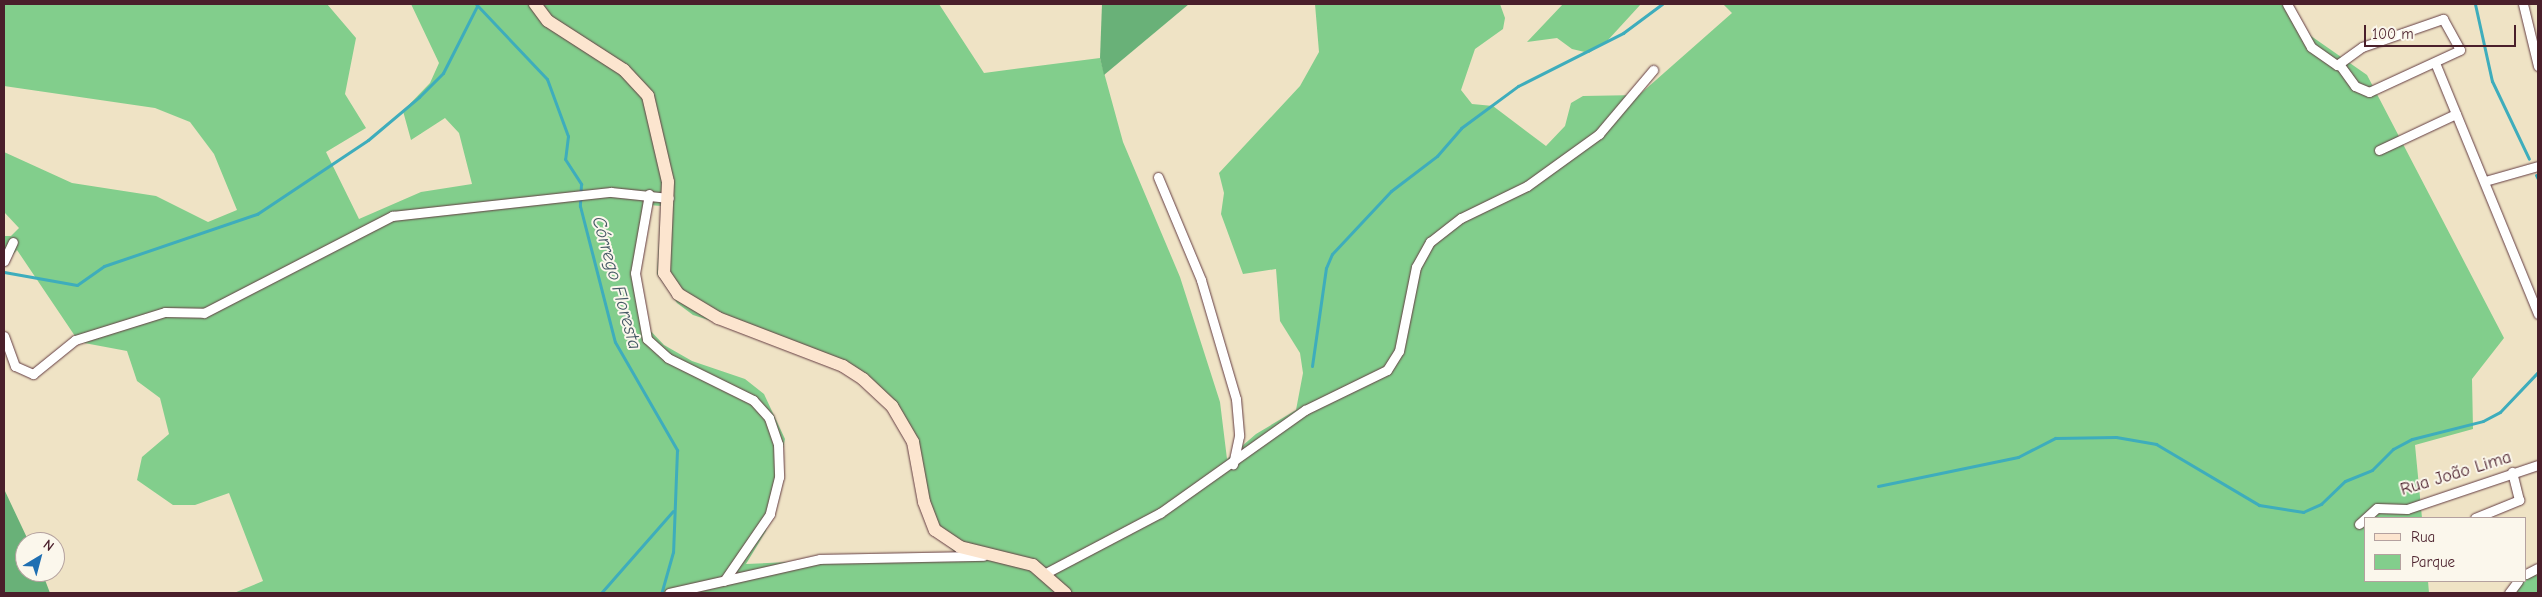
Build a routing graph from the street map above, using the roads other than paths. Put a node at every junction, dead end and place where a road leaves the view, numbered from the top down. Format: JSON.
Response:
{"nodes":[{"id":1,"x":535,"y":4,"type":"edge"},
{"id":2,"x":2287,"y":4,"type":"edge"},
{"id":3,"x":2523,"y":4,"type":"edge"},
{"id":4,"x":2340,"y":65,"type":"junction"},
{"id":5,"x":2436,"y":65,"type":"junction"},
{"id":6,"x":2538,"y":66,"type":"edge"},
{"id":7,"x":1653,"y":70,"type":"dead end"},
{"id":8,"x":2456,"y":114,"type":"junction"},
{"id":9,"x":2378,"y":150,"type":"dead end"},
{"id":10,"x":2538,"y":166,"type":"edge"},
{"id":11,"x":1158,"y":177,"type":"dead end"},
{"id":12,"x":2485,"y":181,"type":"junction"},
{"id":13,"x":649,"y":194,"type":"junction"},
{"id":14,"x":669,"y":198,"type":"junction"},
{"id":15,"x":13,"y":242,"type":"dead end"},
{"id":16,"x":4,"y":261,"type":"edge"},
{"id":17,"x":2538,"y":314,"type":"edge"},
{"id":18,"x":4,"y":336,"type":"edge"},
{"id":19,"x":1233,"y":464,"type":"junction"},
{"id":20,"x":2538,"y":465,"type":"edge"},
{"id":21,"x":2512,"y":472,"type":"junction"},
{"id":22,"x":2367,"y":517,"type":"edge"},
{"id":23,"x":2477,"y":517,"type":"edge"},
{"id":24,"x":2364,"y":520,"type":"edge"},
{"id":25,"x":2359,"y":524,"type":"dead end"},
{"id":26,"x":992,"y":555,"type":"junction"},
{"id":27,"x":1046,"y":573,"type":"junction"},
{"id":28,"x":724,"y":581,"type":"junction"},
{"id":29,"x":2517,"y":582,"type":"edge"},
{"id":30,"x":702,"y":589,"type":"edge"},
{"id":31,"x":669,"y":593,"type":"edge"},
{"id":32,"x":1066,"y":593,"type":"edge"},
{"id":33,"x":2509,"y":593,"type":"edge"}],
"edges":[{"from":1,"to":14,"type":"main road"},
{"from":2,"to":4,"type":"street"},
{"from":3,"to":6,"type":"street"},
{"from":4,"to":5,"type":"street"},
{"from":4,"to":5,"type":"street"},
{"from":5,"to":8,"type":"street"},
{"from":7,"to":19,"type":"street"},
{"from":8,"to":9,"type":"street"},
{"from":8,"to":12,"type":"street"},
{"from":10,"to":12,"type":"street"},
{"from":11,"to":19,"type":"street"},
{"from":12,"to":17,"type":"street"},
{"from":13,"to":14,"type":"street"},
{"from":13,"to":18,"type":"street"},
{"from":13,"to":28,"type":"street"},
{"from":14,"to":26,"type":"main road"},
{"from":15,"to":16,"type":"street"},
{"from":19,"to":27,"type":"street"},
{"from":20,"to":21,"type":"street","name":"Rua João Lima"},
{"from":21,"to":22,"type":"street","name":"Rua João Lima"},
{"from":21,"to":23,"type":"street"},
{"from":24,"to":25,"type":"street","name":"Rua João Lima"},
{"from":26,"to":27,"type":"main road"},
{"from":26,"to":28,"type":"street"},
{"from":27,"to":32,"type":"main road"},
{"from":28,"to":30,"type":"street"},
{"from":29,"to":33,"type":"street"},
{"from":30,"to":31,"type":"street"}]}
